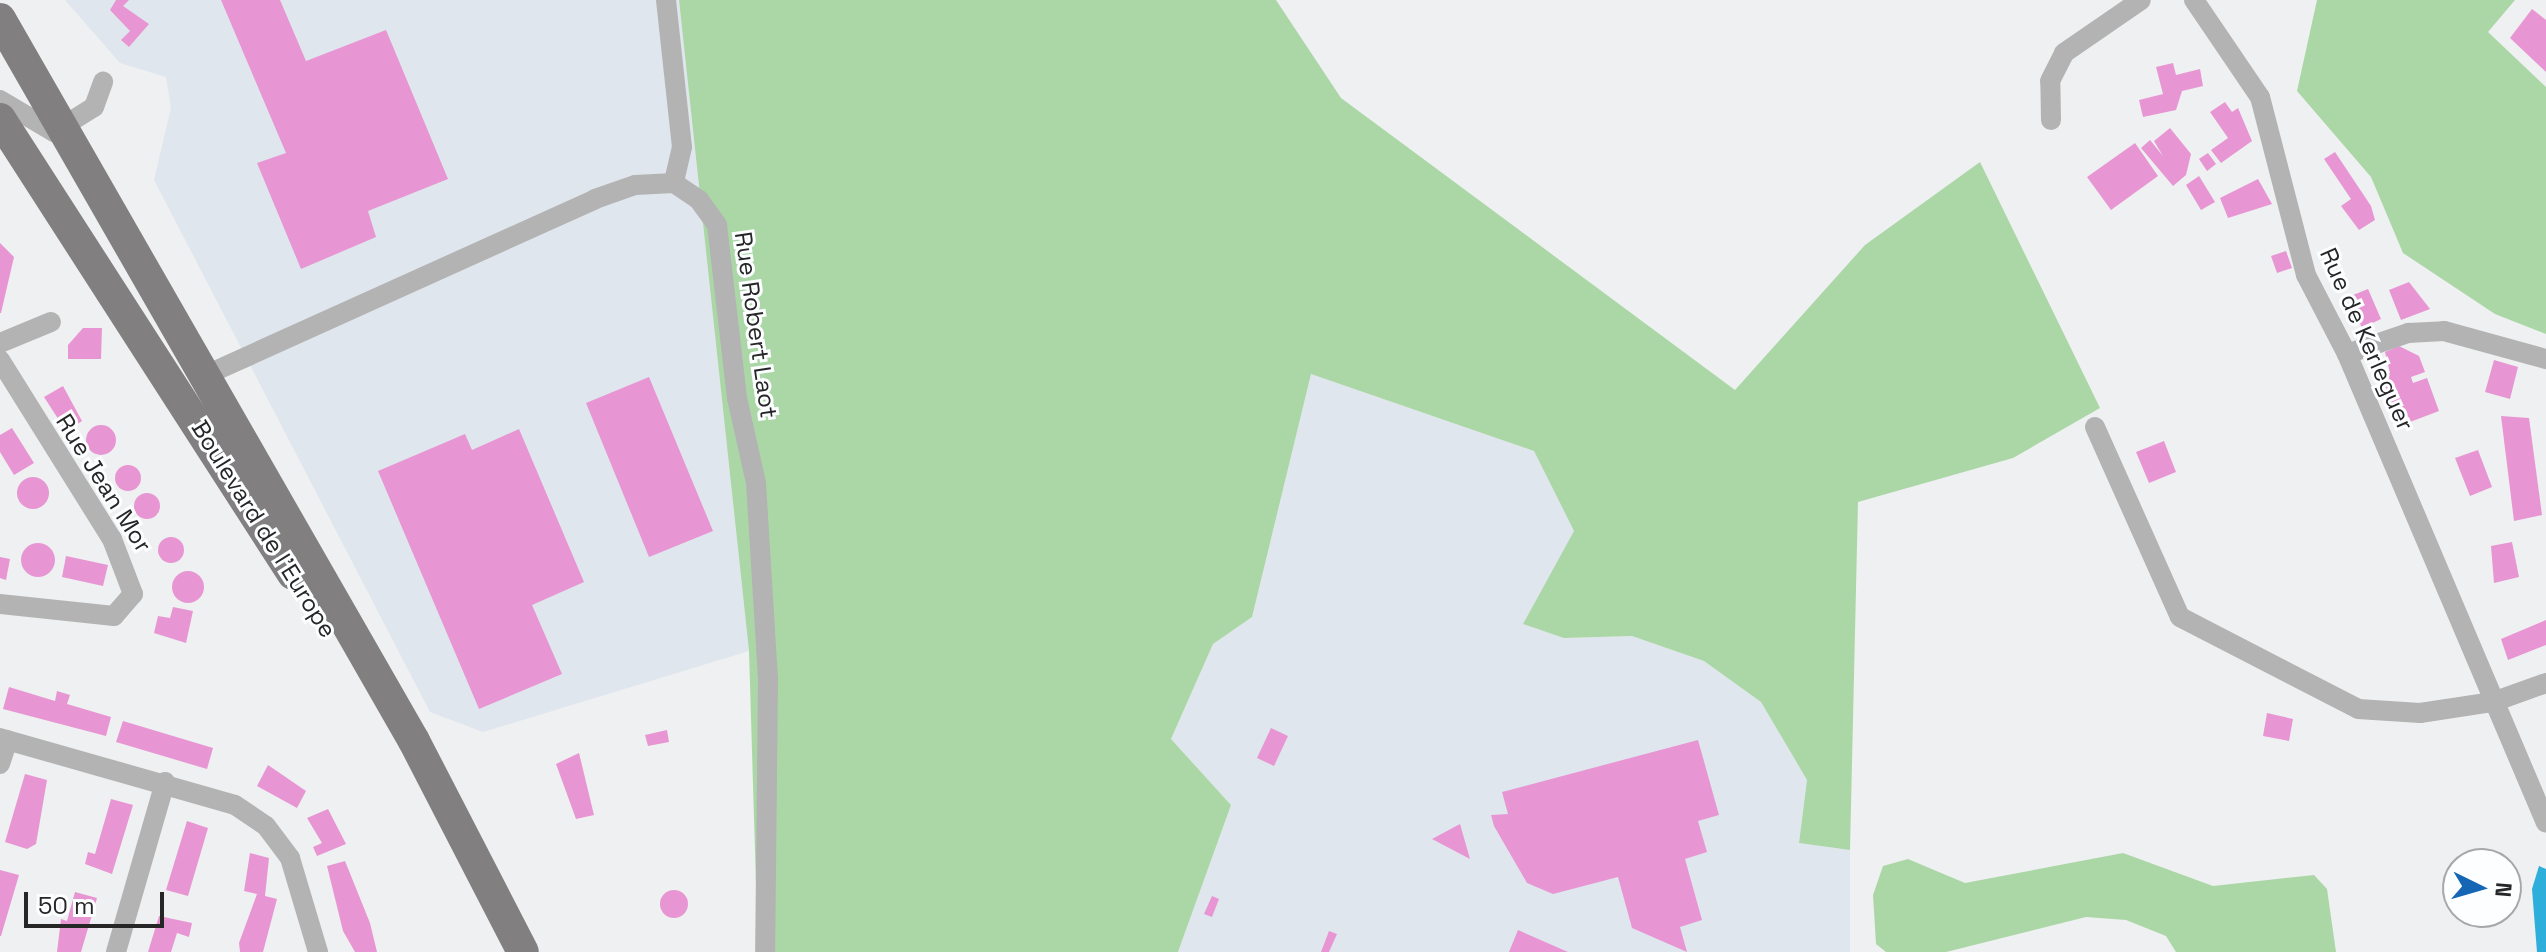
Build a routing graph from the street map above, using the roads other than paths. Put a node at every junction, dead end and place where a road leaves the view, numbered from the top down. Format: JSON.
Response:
{"nodes":[{"id":1,"x":666,"y":0,"type":"edge"},
{"id":2,"x":2141,"y":0,"type":"edge"},
{"id":3,"x":2194,"y":0,"type":"edge"},
{"id":4,"x":0,"y":19,"type":"edge"},
{"id":5,"x":103,"y":82,"type":"dead end"},
{"id":6,"x":0,"y":100,"type":"edge"},
{"id":7,"x":0,"y":119,"type":"edge"},
{"id":8,"x":2051,"y":120,"type":"dead end"},
{"id":9,"x":66,"y":127,"type":"junction"},
{"id":10,"x":674,"y":183,"type":"junction"},
{"id":11,"x":51,"y":322,"type":"dead end"},
{"id":12,"x":0,"y":343,"type":"edge"},
{"id":13,"x":2347,"y":354,"type":"junction"},
{"id":14,"x":2546,"y":359,"type":"edge"},
{"id":15,"x":0,"y":360,"type":"edge"},
{"id":16,"x":206,"y":375,"type":"junction"},
{"id":17,"x":2095,"y":427,"type":"dead end"},
{"id":18,"x":0,"y":604,"type":"edge"},
{"id":19,"x":2546,"y":683,"type":"edge"},
{"id":20,"x":2493,"y":702,"type":"junction"},
{"id":21,"x":4,"y":739,"type":"edge"},
{"id":22,"x":0,"y":764,"type":"edge"},
{"id":23,"x":165,"y":782,"type":"junction"},
{"id":24,"x":2546,"y":823,"type":"edge"},
{"id":25,"x":315,"y":949,"type":"edge"},
{"id":26,"x":116,"y":952,"type":"edge"},
{"id":27,"x":506,"y":952,"type":"edge"},
{"id":28,"x":523,"y":952,"type":"edge"},
{"id":29,"x":765,"y":952,"type":"edge"}],
"edges":[{"from":1,"to":10,"type":"street"},
{"from":2,"to":8,"type":"street"},
{"from":3,"to":13,"type":"street","name":"Rue de Kerleguer"},
{"from":4,"to":9,"type":"main road","name":"Boulevard de l'Europe"},
{"from":5,"to":9,"type":"street"},
{"from":6,"to":9,"type":"street"},
{"from":7,"to":27,"type":"main road","name":"Boulevard de l'Europe"},
{"from":9,"to":16,"type":"main road","name":"Boulevard de l'Europe"},
{"from":10,"to":16,"type":"street"},
{"from":10,"to":29,"type":"street","name":"Rue Robert Laot"},
{"from":11,"to":12,"type":"street"},
{"from":13,"to":14,"type":"street"},
{"from":13,"to":20,"type":"street","name":"Rue de Kerleguer"},
{"from":15,"to":18,"type":"street","name":"Rue Jean Mor"},
{"from":16,"to":28,"type":"main road","name":"Boulevard de l'Europe"},
{"from":17,"to":20,"type":"street"},
{"from":19,"to":20,"type":"street"},
{"from":20,"to":24,"type":"street","name":"Rue de Kerleguer"},
{"from":21,"to":22,"type":"street"},
{"from":21,"to":23,"type":"street"},
{"from":23,"to":25,"type":"street"},
{"from":23,"to":26,"type":"street"}]}
